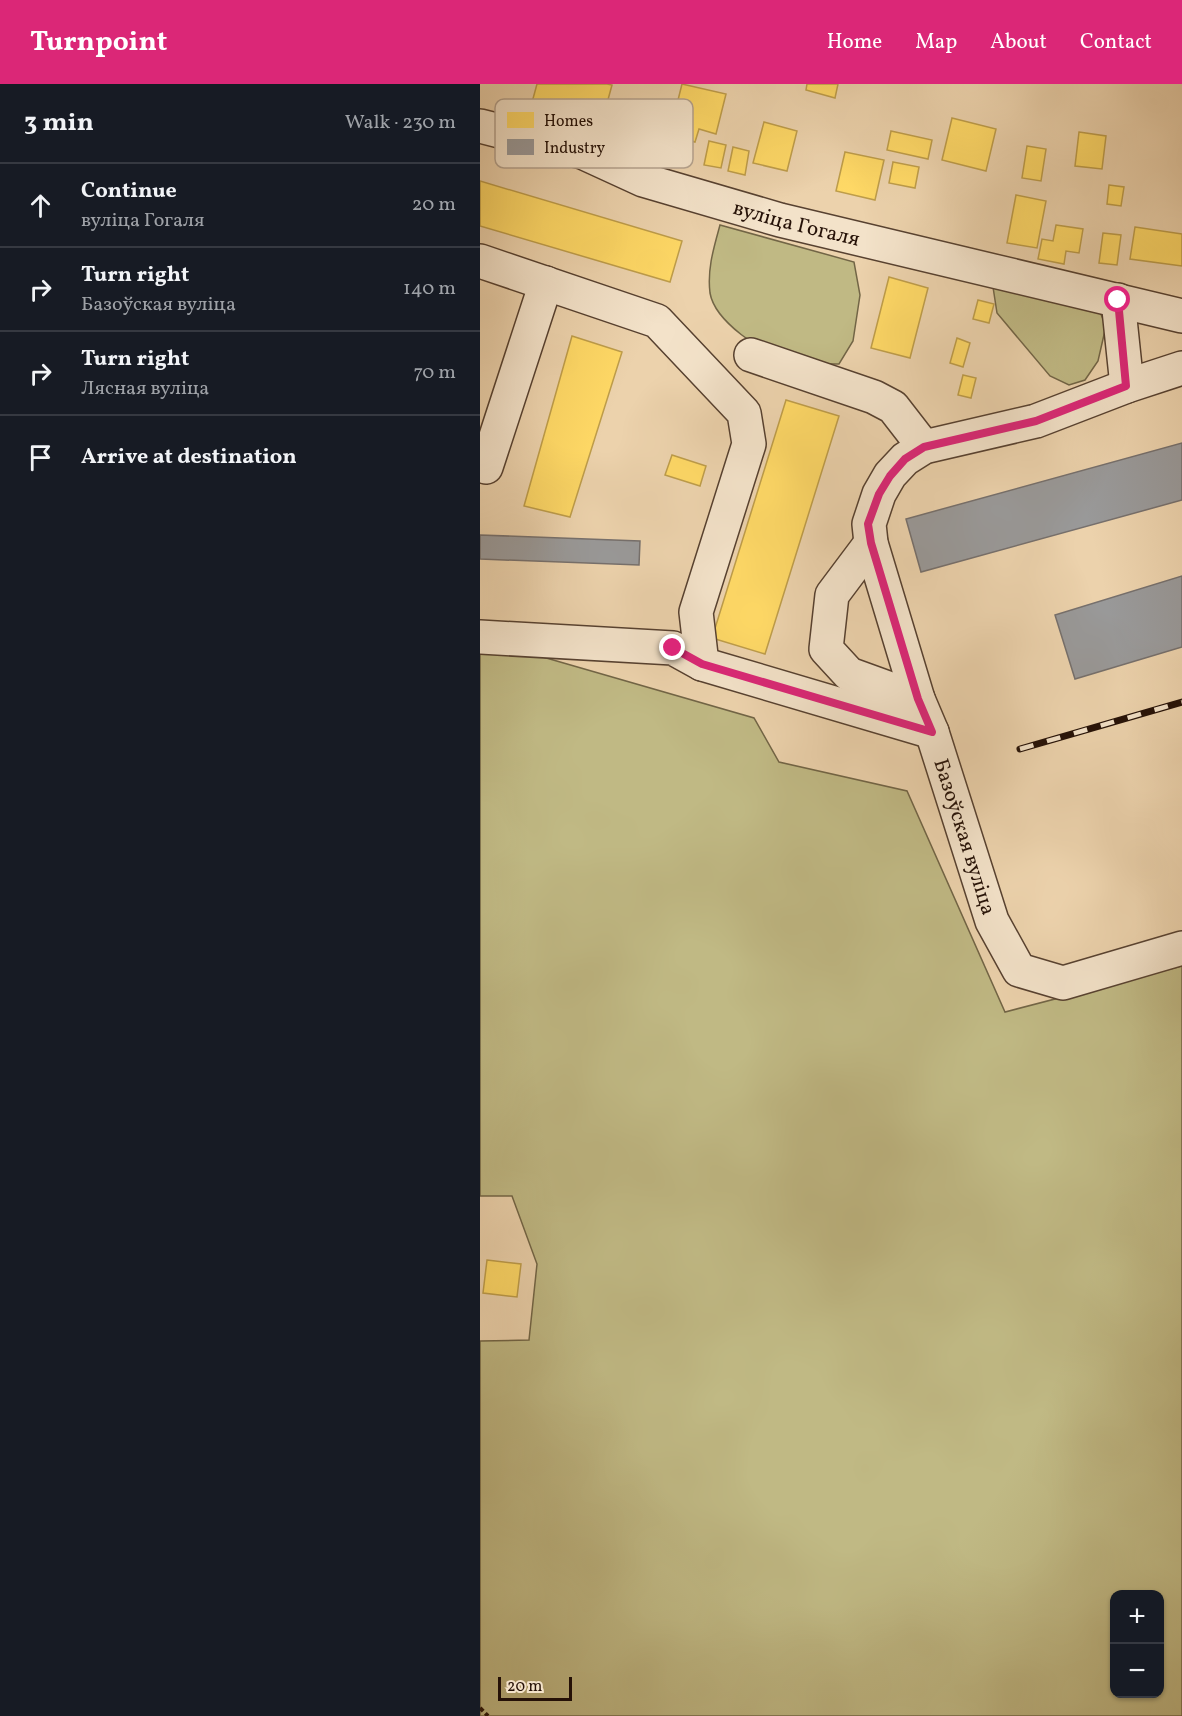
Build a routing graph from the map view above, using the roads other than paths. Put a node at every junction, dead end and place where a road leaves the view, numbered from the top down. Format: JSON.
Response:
{"nodes":[{"id":1,"x":480,"y":126,"type":"edge"},
{"id":2,"x":495,"y":130,"type":"edge"},
{"id":3,"x":617,"y":168,"type":"edge"},
{"id":4,"x":480,"y":261,"type":"edge"},
{"id":5,"x":546,"y":283,"type":"junction"},
{"id":6,"x":1118,"y":300,"type":"junction"},
{"id":7,"x":1182,"y":316,"type":"edge"},
{"id":8,"x":751,"y":354,"type":"dead end"},
{"id":9,"x":1182,"y":368,"type":"edge"},
{"id":10,"x":1126,"y":386,"type":"junction"},
{"id":11,"x":924,"y":447,"type":"junction"},
{"id":12,"x":486,"y":467,"type":"dead end"},
{"id":13,"x":871,"y":543,"type":"junction"},
{"id":14,"x":480,"y":637,"type":"edge"},
{"id":15,"x":702,"y":664,"type":"junction"},
{"id":16,"x":918,"y":699,"type":"junction"},
{"id":17,"x":932,"y":732,"type":"junction"},
{"id":18,"x":1182,"y":948,"type":"edge"}],
"edges":[{"from":1,"to":2,"type":"street","name":"вуліца Гогаля"},
{"from":3,"to":6,"type":"street","name":"вуліца Гогаля"},
{"from":4,"to":5,"type":"street"},
{"from":5,"to":12,"type":"street"},
{"from":5,"to":15,"type":"street"},
{"from":6,"to":7,"type":"street","name":"вуліца Гогаля"},
{"from":6,"to":10,"type":"street"},
{"from":8,"to":11,"type":"street"},
{"from":9,"to":10,"type":"street"},
{"from":10,"to":11,"type":"street","name":"Базоўская вуліца"},
{"from":11,"to":13,"type":"street","name":"Базоўская вуліца"},
{"from":13,"to":16,"type":"street","name":"Базоўская вуліца"},
{"from":13,"to":16,"type":"street"},
{"from":14,"to":15,"type":"street"},
{"from":15,"to":17,"type":"street"},
{"from":16,"to":17,"type":"street","name":"Базоўская вуліца"},
{"from":17,"to":18,"type":"street","name":"Базоўская вуліца"}]}
